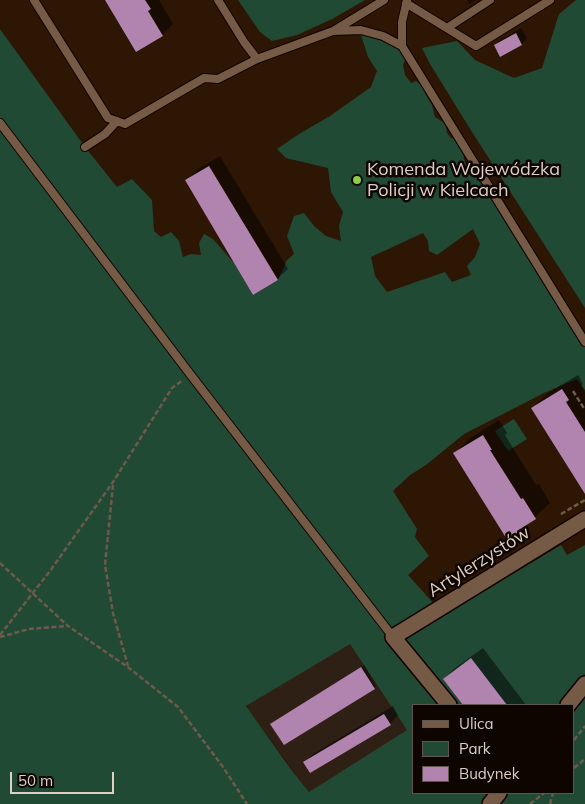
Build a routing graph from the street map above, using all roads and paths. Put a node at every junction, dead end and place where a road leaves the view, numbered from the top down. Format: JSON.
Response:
{"nodes":[{"id":1,"x":34,"y":0,"type":"edge"},
{"id":2,"x":218,"y":0,"type":"edge"},
{"id":3,"x":384,"y":0,"type":"edge"},
{"id":4,"x":490,"y":0,"type":"edge"},
{"id":5,"x":550,"y":0,"type":"edge"},
{"id":6,"x":407,"y":2,"type":"edge"},
{"id":7,"x":447,"y":28,"type":"junction"},
{"id":8,"x":333,"y":31,"type":"junction"},
{"id":9,"x":402,"y":46,"type":"junction"},
{"id":10,"x":257,"y":59,"type":"junction"},
{"id":11,"x":117,"y":121,"type":"junction"},
{"id":12,"x":0,"y":123,"type":"edge"},
{"id":13,"x":85,"y":147,"type":"dead end"},
{"id":14,"x":585,"y":342,"type":"edge"},
{"id":15,"x":190,"y":374,"type":"junction"},
{"id":16,"x":573,"y":390,"type":"dead end"},
{"id":17,"x":585,"y":410,"type":"edge"},
{"id":18,"x":113,"y":482,"type":"junction"},
{"id":19,"x":585,"y":500,"type":"edge"},
{"id":20,"x":561,"y":514,"type":"dead end"},
{"id":21,"x":585,"y":519,"type":"edge"},
{"id":22,"x":0,"y":563,"type":"edge"},
{"id":23,"x":32,"y":593,"type":"junction"},
{"id":24,"x":68,"y":626,"type":"junction"},
{"id":25,"x":0,"y":636,"type":"edge"},
{"id":26,"x":394,"y":637,"type":"junction"},
{"id":27,"x":128,"y":668,"type":"junction"},
{"id":28,"x":585,"y":684,"type":"edge"},
{"id":29,"x":448,"y":704,"type":"edge"},
{"id":30,"x":569,"y":704,"type":"edge"},
{"id":31,"x":585,"y":726,"type":"edge"},
{"id":32,"x":575,"y":739,"type":"edge"},
{"id":33,"x":499,"y":794,"type":"edge"},
{"id":34,"x":543,"y":794,"type":"edge"},
{"id":35,"x":247,"y":804,"type":"edge"},
{"id":36,"x":490,"y":804,"type":"edge"},
{"id":37,"x":530,"y":804,"type":"edge"}],
"edges":[{"from":1,"to":11,"type":"lane"},
{"from":2,"to":10,"type":"lane"},
{"from":3,"to":8,"type":"lane"},
{"from":4,"to":7,"type":"lane"},
{"from":5,"to":7,"type":"lane"},
{"from":6,"to":7,"type":"lane"},
{"from":6,"to":9,"type":"lane"},
{"from":8,"to":9,"type":"lane"},
{"from":8,"to":10,"type":"lane"},
{"from":9,"to":14,"type":"lane"},
{"from":10,"to":11,"type":"lane"},
{"from":11,"to":13,"type":"lane"},
{"from":12,"to":15,"type":"lane"},
{"from":15,"to":18,"type":"path"},
{"from":15,"to":26,"type":"lane"},
{"from":16,"to":17,"type":"path"},
{"from":18,"to":23,"type":"path"},
{"from":18,"to":27,"type":"path"},
{"from":19,"to":20,"type":"path"},
{"from":21,"to":26,"type":"street","name":"Artylerzystów"},
{"from":22,"to":23,"type":"path"},
{"from":23,"to":24,"type":"path"},
{"from":23,"to":25,"type":"path"},
{"from":24,"to":25,"type":"path"},
{"from":24,"to":27,"type":"path"},
{"from":26,"to":29,"type":"street"},
{"from":27,"to":35,"type":"path"},
{"from":28,"to":30,"type":"street"},
{"from":31,"to":32,"type":"path"},
{"from":33,"to":36,"type":"street"},
{"from":34,"to":37,"type":"path"}]}
